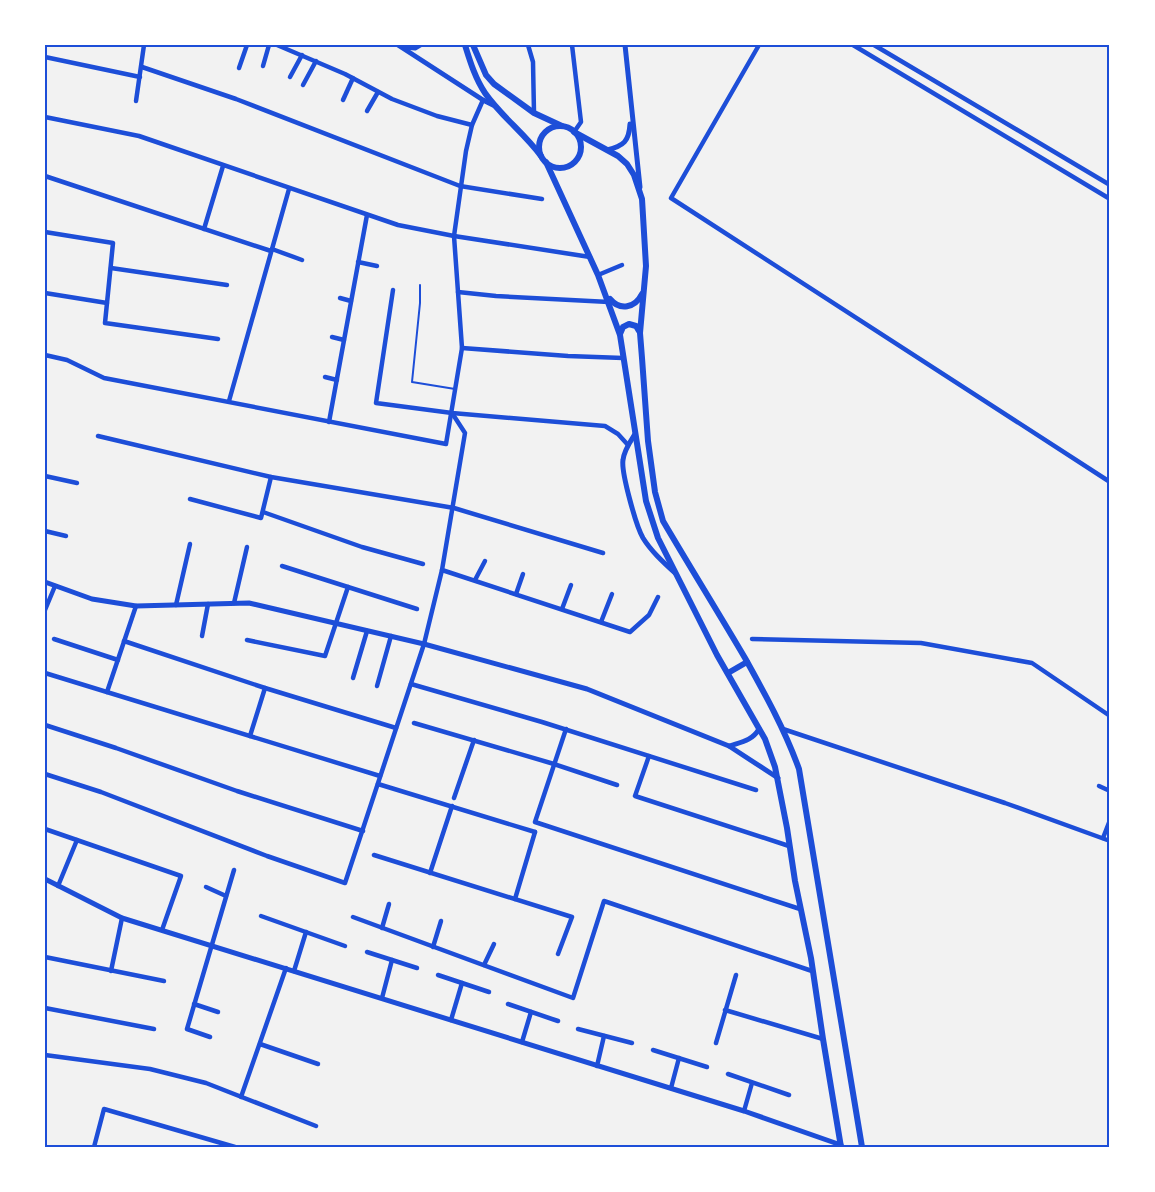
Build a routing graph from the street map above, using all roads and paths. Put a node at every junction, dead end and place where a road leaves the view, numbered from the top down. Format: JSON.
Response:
{"nodes":[{"id":1,"x":144,"y":45,"type":"edge"},
{"id":2,"x":247,"y":45,"type":"edge"},
{"id":3,"x":269,"y":45,"type":"edge"},
{"id":4,"x":277,"y":45,"type":"edge"},
{"id":5,"x":400,"y":45,"type":"edge"},
{"id":6,"x":420,"y":45,"type":"edge"},
{"id":7,"x":465,"y":45,"type":"edge"},
{"id":8,"x":473,"y":45,"type":"edge"},
{"id":9,"x":528,"y":45,"type":"edge"},
{"id":10,"x":572,"y":45,"type":"edge"},
{"id":11,"x":625,"y":45,"type":"edge"},
{"id":12,"x":759,"y":45,"type":"edge"},
{"id":13,"x":853,"y":45,"type":"edge"},
{"id":14,"x":874,"y":45,"type":"edge"},
{"id":15,"x":302,"y":55,"type":"junction"},
{"id":16,"x":45,"y":57,"type":"edge"},
{"id":17,"x":316,"y":61,"type":"junction"},
{"id":18,"x":263,"y":66,"type":"dead end"},
{"id":19,"x":142,"y":67,"type":"junction"},
{"id":20,"x":239,"y":68,"type":"dead end"},
{"id":21,"x":140,"y":77,"type":"junction"},
{"id":22,"x":290,"y":77,"type":"dead end"},
{"id":23,"x":353,"y":78,"type":"junction"},
{"id":24,"x":303,"y":85,"type":"dead end"},
{"id":25,"x":629,"y":86,"type":"junction"},
{"id":26,"x":378,"y":92,"type":"junction"},
{"id":27,"x":343,"y":100,"type":"dead end"},
{"id":28,"x":483,"y":100,"type":"junction"},
{"id":29,"x":136,"y":101,"type":"dead end"},
{"id":30,"x":496,"y":106,"type":"junction"},
{"id":31,"x":367,"y":111,"type":"dead end"},
{"id":32,"x":534,"y":113,"type":"junction"},
{"id":33,"x":45,"y":117,"type":"edge"},
{"id":34,"x":472,"y":125,"type":"junction"},
{"id":35,"x":562,"y":126,"type":"junction"},
{"id":36,"x":574,"y":132,"type":"junction"},
{"id":37,"x":607,"y":150,"type":"junction"},
{"id":38,"x":541,"y":156,"type":"junction"},
{"id":39,"x":546,"y":162,"type":"junction"},
{"id":40,"x":223,"y":166,"type":"junction"},
{"id":41,"x":45,"y":176,"type":"edge"},
{"id":42,"x":1110,"y":185,"type":"edge"},
{"id":43,"x":460,"y":186,"type":"junction"},
{"id":44,"x":289,"y":189,"type":"junction"},
{"id":45,"x":542,"y":199,"type":"dead end"},
{"id":46,"x":642,"y":199,"type":"junction"},
{"id":47,"x":1110,"y":199,"type":"edge"},
{"id":48,"x":367,"y":215,"type":"junction"},
{"id":49,"x":204,"y":229,"type":"junction"},
{"id":50,"x":45,"y":232,"type":"edge"},
{"id":51,"x":454,"y":236,"type":"junction"},
{"id":52,"x":272,"y":250,"type":"junction"},
{"id":53,"x":590,"y":257,"type":"junction"},
{"id":54,"x":302,"y":260,"type":"dead end"},
{"id":55,"x":358,"y":262,"type":"junction"},
{"id":56,"x":622,"y":265,"type":"dead end"},
{"id":57,"x":377,"y":266,"type":"dead end"},
{"id":58,"x":646,"y":266,"type":"junction"},
{"id":59,"x":111,"y":268,"type":"junction"},
{"id":60,"x":598,"y":274,"type":"junction"},
{"id":61,"x":227,"y":285,"type":"dead end"},
{"id":62,"x":420,"y":285,"type":"dead end"},
{"id":63,"x":393,"y":290,"type":"dead end"},
{"id":64,"x":458,"y":292,"type":"junction"},
{"id":65,"x":45,"y":293,"type":"edge"},
{"id":66,"x":606,"y":294,"type":"junction"},
{"id":67,"x":340,"y":298,"type":"dead end"},
{"id":68,"x":351,"y":301,"type":"junction"},
{"id":69,"x":609,"y":302,"type":"junction"},
{"id":70,"x":107,"y":303,"type":"junction"},
{"id":71,"x":640,"y":333,"type":"junction"},
{"id":72,"x":620,"y":335,"type":"junction"},
{"id":73,"x":332,"y":338,"type":"dead end"},
{"id":74,"x":218,"y":339,"type":"dead end"},
{"id":75,"x":344,"y":340,"type":"junction"},
{"id":76,"x":462,"y":348,"type":"junction"},
{"id":77,"x":45,"y":355,"type":"edge"},
{"id":78,"x":623,"y":358,"type":"junction"},
{"id":79,"x":324,"y":377,"type":"dead end"},
{"id":80,"x":337,"y":380,"type":"junction"},
{"id":81,"x":455,"y":389,"type":"junction"},
{"id":82,"x":229,"y":401,"type":"junction"},
{"id":83,"x":452,"y":413,"type":"junction"},
{"id":84,"x":329,"y":422,"type":"junction"},
{"id":85,"x":635,"y":435,"type":"junction"},
{"id":86,"x":98,"y":436,"type":"dead end"},
{"id":87,"x":628,"y":445,"type":"junction"},
{"id":88,"x":45,"y":476,"type":"edge"},
{"id":89,"x":271,"y":477,"type":"junction"},
{"id":90,"x":1110,"y":482,"type":"edge"},
{"id":91,"x":77,"y":483,"type":"dead end"},
{"id":92,"x":190,"y":499,"type":"dead end"},
{"id":93,"x":454,"y":508,"type":"junction"},
{"id":94,"x":263,"y":512,"type":"junction"},
{"id":95,"x":45,"y":531,"type":"edge"},
{"id":96,"x":66,"y":536,"type":"dead end"},
{"id":97,"x":190,"y":544,"type":"dead end"},
{"id":98,"x":247,"y":547,"type":"dead end"},
{"id":99,"x":603,"y":553,"type":"dead end"},
{"id":100,"x":485,"y":561,"type":"dead end"},
{"id":101,"x":423,"y":564,"type":"dead end"},
{"id":102,"x":282,"y":566,"type":"dead end"},
{"id":103,"x":442,"y":570,"type":"junction"},
{"id":104,"x":524,"y":574,"type":"dead end"},
{"id":105,"x":676,"y":574,"type":"junction"},
{"id":106,"x":475,"y":580,"type":"junction"},
{"id":107,"x":45,"y":582,"type":"edge"},
{"id":108,"x":571,"y":585,"type":"dead end"},
{"id":109,"x":55,"y":586,"type":"junction"},
{"id":110,"x":348,"y":587,"type":"junction"},
{"id":111,"x":516,"y":594,"type":"junction"},
{"id":112,"x":612,"y":594,"type":"dead end"},
{"id":113,"x":658,"y":597,"type":"dead end"},
{"id":114,"x":234,"y":603,"type":"junction"},
{"id":115,"x":208,"y":604,"type":"junction"},
{"id":116,"x":176,"y":605,"type":"junction"},
{"id":117,"x":136,"y":606,"type":"junction"},
{"id":118,"x":417,"y":609,"type":"dead end"},
{"id":119,"x":562,"y":609,"type":"junction"},
{"id":120,"x":45,"y":610,"type":"edge"},
{"id":121,"x":601,"y":622,"type":"junction"},
{"id":122,"x":336,"y":623,"type":"junction"},
{"id":123,"x":367,"y":631,"type":"junction"},
{"id":124,"x":202,"y":636,"type":"dead end"},
{"id":125,"x":392,"y":636,"type":"junction"},
{"id":126,"x":54,"y":639,"type":"dead end"},
{"id":127,"x":752,"y":639,"type":"dead end"},
{"id":128,"x":247,"y":640,"type":"dead end"},
{"id":129,"x":124,"y":641,"type":"junction"},
{"id":130,"x":424,"y":644,"type":"junction"},
{"id":131,"x":118,"y":660,"type":"junction"},
{"id":132,"x":747,"y":662,"type":"junction"},
{"id":133,"x":45,"y":673,"type":"edge"},
{"id":134,"x":728,"y":674,"type":"junction"},
{"id":135,"x":353,"y":678,"type":"dead end"},
{"id":136,"x":411,"y":684,"type":"junction"},
{"id":137,"x":377,"y":686,"type":"dead end"},
{"id":138,"x":265,"y":687,"type":"junction"},
{"id":139,"x":107,"y":692,"type":"junction"},
{"id":140,"x":1110,"y":716,"type":"edge"},
{"id":141,"x":414,"y":723,"type":"dead end"},
{"id":142,"x":45,"y":726,"type":"edge"},
{"id":143,"x":396,"y":728,"type":"junction"},
{"id":144,"x":566,"y":729,"type":"junction"},
{"id":145,"x":759,"y":729,"type":"junction"},
{"id":146,"x":783,"y":729,"type":"junction"},
{"id":147,"x":250,"y":736,"type":"junction"},
{"id":148,"x":474,"y":740,"type":"junction"},
{"id":149,"x":729,"y":746,"type":"junction"},
{"id":150,"x":649,"y":756,"type":"junction"},
{"id":151,"x":554,"y":764,"type":"junction"},
{"id":152,"x":45,"y":774,"type":"edge"},
{"id":153,"x":380,"y":776,"type":"junction"},
{"id":154,"x":778,"y":778,"type":"junction"},
{"id":155,"x":378,"y":784,"type":"junction"},
{"id":156,"x":617,"y":785,"type":"dead end"},
{"id":157,"x":1099,"y":786,"type":"dead end"},
{"id":158,"x":756,"y":790,"type":"dead end"},
{"id":159,"x":1110,"y":791,"type":"edge"},
{"id":160,"x":454,"y":798,"type":"dead end"},
{"id":161,"x":452,"y":806,"type":"junction"},
{"id":162,"x":1110,"y":820,"type":"edge"},
{"id":163,"x":536,"y":823,"type":"junction"},
{"id":164,"x":45,"y":829,"type":"edge"},
{"id":165,"x":363,"y":831,"type":"junction"},
{"id":166,"x":535,"y":832,"type":"junction"},
{"id":167,"x":1102,"y":838,"type":"junction"},
{"id":168,"x":77,"y":840,"type":"junction"},
{"id":169,"x":1110,"y":841,"type":"edge"},
{"id":170,"x":789,"y":846,"type":"junction"},
{"id":171,"x":374,"y":855,"type":"dead end"},
{"id":172,"x":234,"y":870,"type":"dead end"},
{"id":173,"x":430,"y":873,"type":"junction"},
{"id":174,"x":45,"y":879,"type":"edge"},
{"id":175,"x":58,"y":886,"type":"junction"},
{"id":176,"x":206,"y":887,"type":"dead end"},
{"id":177,"x":226,"y":896,"type":"junction"},
{"id":178,"x":515,"y":899,"type":"junction"},
{"id":179,"x":388,"y":904,"type":"dead end"},
{"id":180,"x":800,"y":909,"type":"junction"},
{"id":181,"x":261,"y":916,"type":"dead end"},
{"id":182,"x":352,"y":917,"type":"dead end"},
{"id":183,"x":122,"y":918,"type":"junction"},
{"id":184,"x":441,"y":921,"type":"dead end"},
{"id":185,"x":382,"y":928,"type":"junction"},
{"id":186,"x":162,"y":930,"type":"junction"},
{"id":187,"x":306,"y":932,"type":"junction"},
{"id":188,"x":494,"y":944,"type":"dead end"},
{"id":189,"x":211,"y":945,"type":"junction"},
{"id":190,"x":345,"y":946,"type":"dead end"},
{"id":191,"x":433,"y":947,"type":"junction"},
{"id":192,"x":367,"y":952,"type":"dead end"},
{"id":193,"x":558,"y":954,"type":"dead end"},
{"id":194,"x":45,"y":957,"type":"edge"},
{"id":195,"x":392,"y":960,"type":"junction"},
{"id":196,"x":484,"y":965,"type":"junction"},
{"id":197,"x":286,"y":968,"type":"junction"},
{"id":198,"x":417,"y":968,"type":"dead end"},
{"id":199,"x":111,"y":971,"type":"junction"},
{"id":200,"x":294,"y":971,"type":"junction"},
{"id":201,"x":812,"y":971,"type":"junction"},
{"id":202,"x":438,"y":975,"type":"dead end"},
{"id":203,"x":736,"y":975,"type":"dead end"},
{"id":204,"x":164,"y":981,"type":"dead end"},
{"id":205,"x":462,"y":983,"type":"junction"},
{"id":206,"x":489,"y":992,"type":"dead end"},
{"id":207,"x":382,"y":998,"type":"junction"},
{"id":208,"x":194,"y":1004,"type":"junction"},
{"id":209,"x":508,"y":1004,"type":"dead end"},
{"id":210,"x":45,"y":1008,"type":"edge"},
{"id":211,"x":725,"y":1010,"type":"junction"},
{"id":212,"x":218,"y":1012,"type":"dead end"},
{"id":213,"x":531,"y":1012,"type":"junction"},
{"id":214,"x":451,"y":1020,"type":"junction"},
{"id":215,"x":558,"y":1021,"type":"dead end"},
{"id":216,"x":154,"y":1029,"type":"dead end"},
{"id":217,"x":578,"y":1029,"type":"dead end"},
{"id":218,"x":604,"y":1036,"type":"junction"},
{"id":219,"x":210,"y":1037,"type":"dead end"},
{"id":220,"x":823,"y":1039,"type":"junction"},
{"id":221,"x":522,"y":1042,"type":"junction"},
{"id":222,"x":632,"y":1043,"type":"dead end"},
{"id":223,"x":716,"y":1043,"type":"dead end"},
{"id":224,"x":260,"y":1044,"type":"junction"},
{"id":225,"x":653,"y":1050,"type":"dead end"},
{"id":226,"x":45,"y":1055,"type":"edge"},
{"id":227,"x":679,"y":1058,"type":"junction"},
{"id":228,"x":318,"y":1064,"type":"dead end"},
{"id":229,"x":597,"y":1065,"type":"junction"},
{"id":230,"x":707,"y":1067,"type":"dead end"},
{"id":231,"x":728,"y":1074,"type":"dead end"},
{"id":232,"x":752,"y":1083,"type":"junction"},
{"id":233,"x":670,"y":1089,"type":"junction"},
{"id":234,"x":789,"y":1095,"type":"dead end"},
{"id":235,"x":241,"y":1097,"type":"junction"},
{"id":236,"x":744,"y":1112,"type":"junction"},
{"id":237,"x":316,"y":1126,"type":"dead end"},
{"id":238,"x":841,"y":1146,"type":"edge"},
{"id":239,"x":94,"y":1147,"type":"edge"},
{"id":240,"x":235,"y":1147,"type":"edge"},
{"id":241,"x":862,"y":1147,"type":"edge"}],
"edges":[{"from":1,"to":19,"type":"street"},
{"from":2,"to":20,"type":"street"},
{"from":3,"to":18,"type":"street"},
{"from":4,"to":15,"type":"street"},
{"from":5,"to":6,"type":"street"},
{"from":5,"to":28,"type":"street"},
{"from":7,"to":30,"type":"main road"},
{"from":8,"to":32,"type":"main road"},
{"from":9,"to":32,"type":"street"},
{"from":10,"to":36,"type":"street"},
{"from":11,"to":25,"type":"street"},
{"from":12,"to":90,"type":"street"},
{"from":13,"to":47,"type":"street"},
{"from":14,"to":42,"type":"street"},
{"from":15,"to":17,"type":"street"},
{"from":15,"to":22,"type":"street"},
{"from":16,"to":21,"type":"street"},
{"from":17,"to":23,"type":"street"},
{"from":17,"to":24,"type":"street"},
{"from":19,"to":21,"type":"street"},
{"from":19,"to":43,"type":"street"},
{"from":21,"to":29,"type":"street"},
{"from":23,"to":26,"type":"street"},
{"from":23,"to":27,"type":"street"},
{"from":25,"to":37,"type":"street"},
{"from":25,"to":46,"type":"street"},
{"from":26,"to":31,"type":"street"},
{"from":26,"to":34,"type":"street"},
{"from":28,"to":30,"type":"street"},
{"from":28,"to":34,"type":"street"},
{"from":30,"to":38,"type":"main road"},
{"from":32,"to":35,"type":"main road"},
{"from":33,"to":40,"type":"street"},
{"from":34,"to":43,"type":"street"},
{"from":35,"to":36,"type":"main road"},
{"from":35,"to":38,"type":"main road"},
{"from":36,"to":37,"type":"main road"},
{"from":36,"to":39,"type":"main road"},
{"from":37,"to":46,"type":"main road"},
{"from":38,"to":39,"type":"main road"},
{"from":39,"to":53,"type":"main road"},
{"from":40,"to":44,"type":"street"},
{"from":40,"to":49,"type":"street"},
{"from":41,"to":49,"type":"street"},
{"from":43,"to":45,"type":"street"},
{"from":43,"to":51,"type":"street"},
{"from":44,"to":48,"type":"street"},
{"from":44,"to":52,"type":"street"},
{"from":46,"to":58,"type":"main road"},
{"from":48,"to":51,"type":"street"},
{"from":48,"to":55,"type":"street"},
{"from":49,"to":52,"type":"street"},
{"from":50,"to":59,"type":"street"},
{"from":51,"to":53,"type":"street"},
{"from":51,"to":64,"type":"street"},
{"from":52,"to":54,"type":"street"},
{"from":52,"to":82,"type":"street"},
{"from":53,"to":60,"type":"main road"},
{"from":55,"to":57,"type":"street"},
{"from":55,"to":68,"type":"street"},
{"from":56,"to":60,"type":"street"},
{"from":58,"to":66,"type":"main road"},
{"from":58,"to":71,"type":"main road"},
{"from":59,"to":61,"type":"street"},
{"from":59,"to":70,"type":"street"},
{"from":60,"to":66,"type":"main road"},
{"from":62,"to":81,"type":"lane"},
{"from":63,"to":83,"type":"street"},
{"from":64,"to":69,"type":"street"},
{"from":64,"to":76,"type":"street"},
{"from":65,"to":70,"type":"street"},
{"from":66,"to":69,"type":"main road"},
{"from":67,"to":68,"type":"street"},
{"from":68,"to":75,"type":"street"},
{"from":69,"to":72,"type":"main road"},
{"from":70,"to":74,"type":"street"},
{"from":71,"to":72,"type":"main road"},
{"from":71,"to":132,"type":"main road"},
{"from":72,"to":78,"type":"main road"},
{"from":73,"to":75,"type":"street"},
{"from":75,"to":80,"type":"street"},
{"from":76,"to":78,"type":"street"},
{"from":76,"to":81,"type":"street"},
{"from":77,"to":82,"type":"street"},
{"from":78,"to":85,"type":"main road"},
{"from":79,"to":80,"type":"street"},
{"from":80,"to":84,"type":"street"},
{"from":81,"to":83,"type":"street"},
{"from":82,"to":84,"type":"street"},
{"from":83,"to":84,"type":"street"},
{"from":83,"to":87,"type":"street"},
{"from":83,"to":93,"type":"street"},
{"from":85,"to":87,"type":"street"},
{"from":85,"to":105,"type":"main road"},
{"from":86,"to":89,"type":"street"},
{"from":87,"to":105,"type":"street"},
{"from":88,"to":91,"type":"street"},
{"from":89,"to":93,"type":"street"},
{"from":89,"to":94,"type":"street"},
{"from":92,"to":94,"type":"street"},
{"from":93,"to":99,"type":"street"},
{"from":93,"to":103,"type":"street"},
{"from":94,"to":101,"type":"street"},
{"from":95,"to":96,"type":"street"},
{"from":97,"to":116,"type":"street"},
{"from":98,"to":114,"type":"street"},
{"from":100,"to":106,"type":"street"},
{"from":102,"to":110,"type":"street"},
{"from":103,"to":106,"type":"street"},
{"from":103,"to":130,"type":"street"},
{"from":104,"to":111,"type":"street"},
{"from":105,"to":134,"type":"main road"},
{"from":106,"to":111,"type":"street"},
{"from":107,"to":109,"type":"street"},
{"from":108,"to":119,"type":"street"},
{"from":109,"to":117,"type":"street"},
{"from":109,"to":120,"type":"street"},
{"from":110,"to":118,"type":"street"},
{"from":110,"to":122,"type":"street"},
{"from":111,"to":119,"type":"street"},
{"from":112,"to":121,"type":"street"},
{"from":113,"to":121,"type":"street"},
{"from":114,"to":115,"type":"street"},
{"from":114,"to":122,"type":"street"},
{"from":115,"to":116,"type":"street"},
{"from":115,"to":124,"type":"street"},
{"from":116,"to":117,"type":"street"},
{"from":117,"to":129,"type":"street"},
{"from":119,"to":121,"type":"street"},
{"from":122,"to":123,"type":"street"},
{"from":122,"to":128,"type":"street"},
{"from":123,"to":125,"type":"street"},
{"from":123,"to":135,"type":"street"},
{"from":125,"to":130,"type":"street"},
{"from":125,"to":137,"type":"street"},
{"from":126,"to":131,"type":"street"},
{"from":127,"to":140,"type":"street"},
{"from":129,"to":131,"type":"street"},
{"from":129,"to":138,"type":"street"},
{"from":130,"to":136,"type":"street"},
{"from":130,"to":149,"type":"street"},
{"from":131,"to":139,"type":"street"},
{"from":132,"to":134,"type":"main road"},
{"from":132,"to":146,"type":"main road"},
{"from":133,"to":139,"type":"street"},
{"from":134,"to":145,"type":"main road"},
{"from":136,"to":143,"type":"street"},
{"from":136,"to":144,"type":"street"},
{"from":138,"to":143,"type":"street"},
{"from":138,"to":147,"type":"street"},
{"from":139,"to":147,"type":"street"},
{"from":141,"to":148,"type":"street"},
{"from":142,"to":165,"type":"street"},
{"from":143,"to":153,"type":"street"},
{"from":144,"to":150,"type":"street"},
{"from":144,"to":151,"type":"street"},
{"from":145,"to":149,"type":"street"},
{"from":145,"to":154,"type":"main road"},
{"from":146,"to":167,"type":"street"},
{"from":146,"to":241,"type":"main road"},
{"from":147,"to":153,"type":"street"},
{"from":148,"to":151,"type":"street"},
{"from":148,"to":160,"type":"street"},
{"from":149,"to":154,"type":"street"},
{"from":150,"to":158,"type":"street"},
{"from":150,"to":170,"type":"street"},
{"from":151,"to":156,"type":"street"},
{"from":151,"to":163,"type":"street"},
{"from":152,"to":165,"type":"street"},
{"from":153,"to":155,"type":"street"},
{"from":154,"to":170,"type":"main road"},
{"from":155,"to":161,"type":"street"},
{"from":155,"to":165,"type":"street"},
{"from":157,"to":159,"type":"street"},
{"from":161,"to":166,"type":"street"},
{"from":161,"to":173,"type":"street"},
{"from":162,"to":167,"type":"street"},
{"from":163,"to":166,"type":"street"},
{"from":163,"to":180,"type":"street"},
{"from":164,"to":168,"type":"street"},
{"from":166,"to":178,"type":"street"},
{"from":167,"to":169,"type":"street"},
{"from":168,"to":175,"type":"street"},
{"from":168,"to":186,"type":"street"},
{"from":170,"to":180,"type":"main road"},
{"from":171,"to":173,"type":"street"},
{"from":172,"to":177,"type":"street"},
{"from":173,"to":178,"type":"street"},
{"from":174,"to":175,"type":"street"},
{"from":175,"to":183,"type":"street"},
{"from":176,"to":177,"type":"street"},
{"from":177,"to":189,"type":"street"},
{"from":178,"to":193,"type":"street"},
{"from":179,"to":185,"type":"street"},
{"from":180,"to":201,"type":"main road"},
{"from":181,"to":187,"type":"street"},
{"from":182,"to":185,"type":"street"},
{"from":183,"to":186,"type":"street"},
{"from":183,"to":199,"type":"street"},
{"from":184,"to":191,"type":"street"},
{"from":185,"to":191,"type":"street"},
{"from":186,"to":189,"type":"street"},
{"from":187,"to":190,"type":"street"},
{"from":187,"to":200,"type":"street"},
{"from":188,"to":196,"type":"street"},
{"from":189,"to":197,"type":"street"},
{"from":189,"to":208,"type":"street"},
{"from":191,"to":196,"type":"street"},
{"from":192,"to":195,"type":"street"},
{"from":194,"to":199,"type":"street"},
{"from":195,"to":198,"type":"street"},
{"from":195,"to":207,"type":"street"},
{"from":196,"to":201,"type":"street"},
{"from":197,"to":200,"type":"street"},
{"from":197,"to":224,"type":"street"},
{"from":199,"to":204,"type":"street"},
{"from":200,"to":207,"type":"street"},
{"from":201,"to":220,"type":"main road"},
{"from":202,"to":205,"type":"street"},
{"from":203,"to":211,"type":"street"},
{"from":205,"to":206,"type":"street"},
{"from":205,"to":214,"type":"street"},
{"from":207,"to":214,"type":"street"},
{"from":208,"to":212,"type":"street"},
{"from":208,"to":219,"type":"street"},
{"from":209,"to":213,"type":"street"},
{"from":210,"to":216,"type":"street"},
{"from":211,"to":220,"type":"street"},
{"from":211,"to":223,"type":"street"},
{"from":213,"to":215,"type":"street"},
{"from":213,"to":221,"type":"street"},
{"from":214,"to":221,"type":"street"},
{"from":217,"to":218,"type":"street"},
{"from":218,"to":222,"type":"street"},
{"from":218,"to":229,"type":"street"},
{"from":220,"to":238,"type":"main road"},
{"from":221,"to":229,"type":"street"},
{"from":224,"to":228,"type":"street"},
{"from":224,"to":235,"type":"street"},
{"from":225,"to":227,"type":"street"},
{"from":226,"to":235,"type":"street"},
{"from":227,"to":230,"type":"street"},
{"from":227,"to":233,"type":"street"},
{"from":229,"to":233,"type":"street"},
{"from":231,"to":232,"type":"street"},
{"from":232,"to":234,"type":"street"},
{"from":232,"to":236,"type":"street"},
{"from":233,"to":236,"type":"street"},
{"from":235,"to":237,"type":"street"},
{"from":236,"to":238,"type":"street"},
{"from":239,"to":240,"type":"street"}]}
